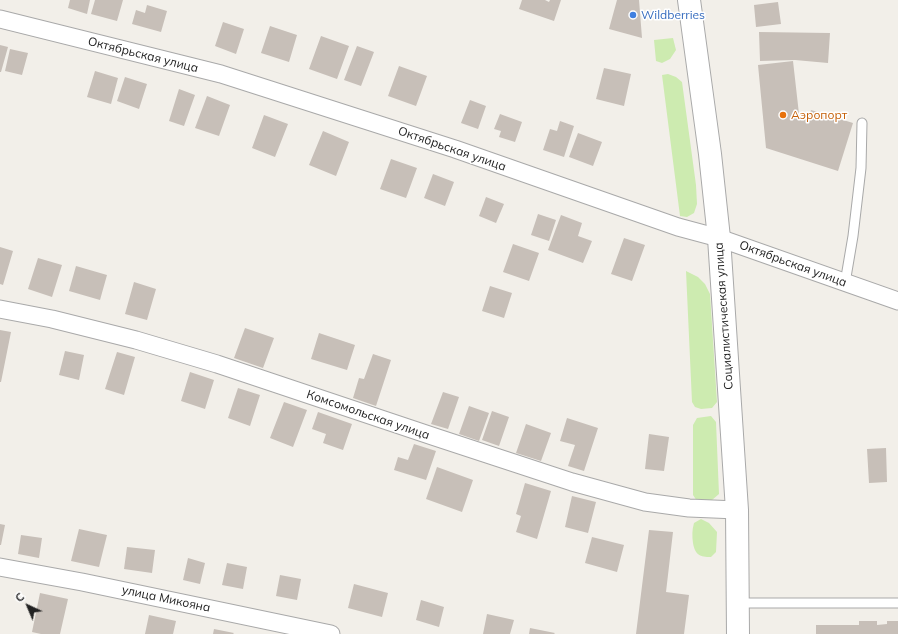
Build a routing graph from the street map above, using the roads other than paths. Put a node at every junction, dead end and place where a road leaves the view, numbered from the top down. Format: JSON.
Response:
{"nodes":[{"id":1,"x":689,"y":0,"type":"edge"},
{"id":2,"x":0,"y":19,"type":"edge"},
{"id":3,"x":862,"y":123,"type":"dead end"},
{"id":4,"x":719,"y":238,"type":"junction"},
{"id":5,"x":845,"y":283,"type":"junction"},
{"id":6,"x":898,"y":301,"type":"edge"},
{"id":7,"x":0,"y":309,"type":"edge"},
{"id":8,"x":737,"y":510,"type":"junction"},
{"id":9,"x":0,"y":567,"type":"edge"},
{"id":10,"x":738,"y":603,"type":"junction"},
{"id":11,"x":898,"y":603,"type":"edge"},
{"id":12,"x":331,"y":634,"type":"edge"},
{"id":13,"x":738,"y":634,"type":"edge"}],
"edges":[{"from":1,"to":4,"type":"street","name":"Социалистическая улица"},
{"from":2,"to":4,"type":"street","name":"Октябрьская улица"},
{"from":3,"to":5,"type":"lane"},
{"from":4,"to":5,"type":"street","name":"Октябрьская улица"},
{"from":4,"to":8,"type":"street","name":"Социалистическая улица"},
{"from":5,"to":6,"type":"street","name":"Октябрьская улица"},
{"from":7,"to":8,"type":"street","name":"Комсомольская улица"},
{"from":8,"to":10,"type":"street","name":"Социалистическая улица"},
{"from":9,"to":12,"type":"street","name":"улица Микояна"},
{"from":10,"to":11,"type":"lane"},
{"from":10,"to":13,"type":"street","name":"Социалистическая улица"}]}
